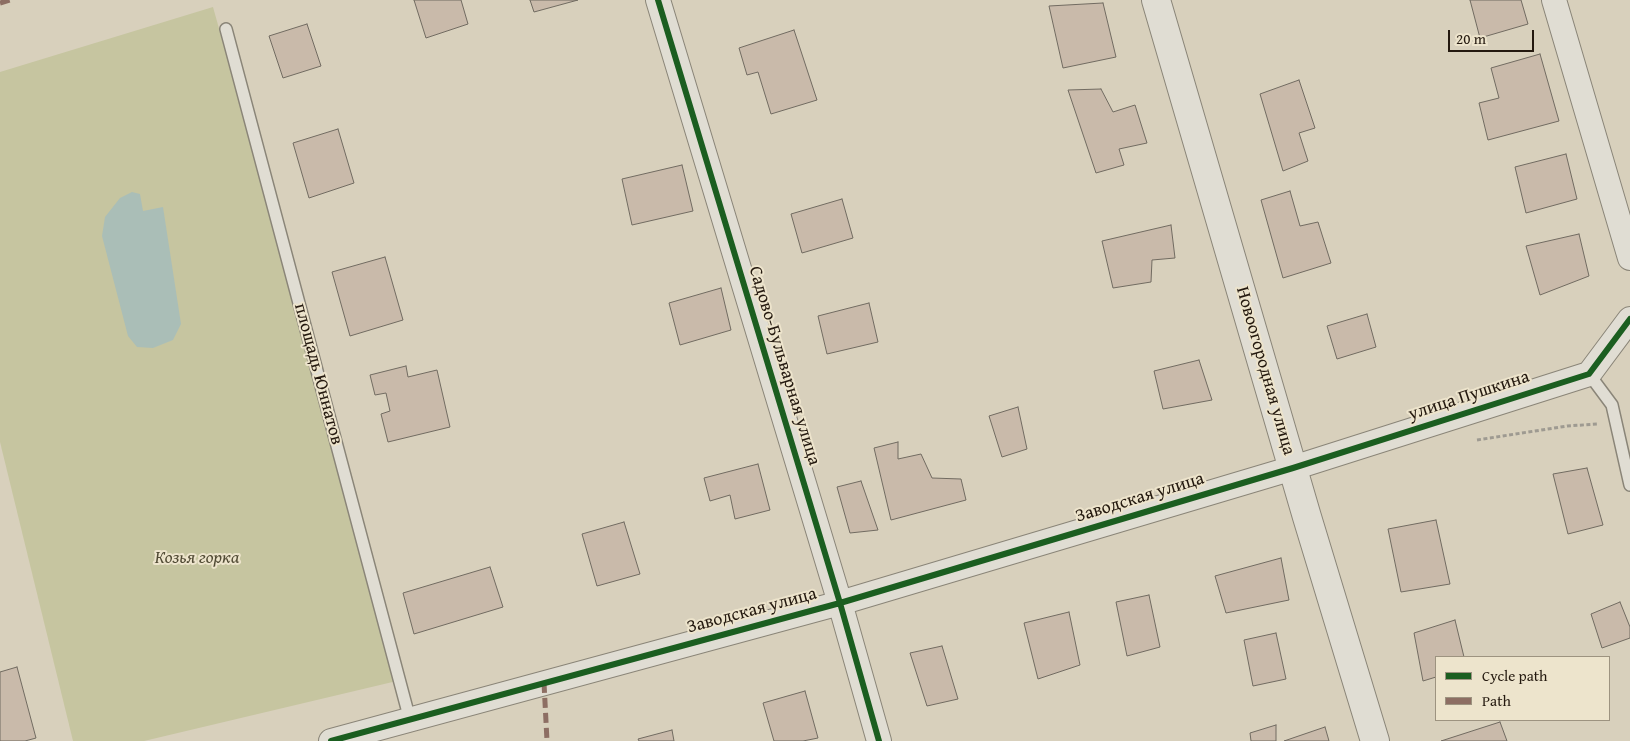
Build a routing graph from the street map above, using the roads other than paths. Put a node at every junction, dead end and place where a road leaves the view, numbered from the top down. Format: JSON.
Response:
{"nodes":[{"id":1,"x":658,"y":0,"type":"edge"},
{"id":2,"x":1156,"y":0,"type":"edge"},
{"id":3,"x":1554,"y":0,"type":"edge"},
{"id":4,"x":226,"y":29,"type":"dead end"},
{"id":5,"x":1630,"y":258,"type":"edge"},
{"id":6,"x":1630,"y":319,"type":"edge"},
{"id":7,"x":1589,"y":374,"type":"junction"},
{"id":8,"x":1293,"y":468,"type":"junction"},
{"id":9,"x":1630,"y":485,"type":"edge"},
{"id":10,"x":840,"y":603,"type":"junction"},
{"id":11,"x":410,"y":720,"type":"junction"},
{"id":12,"x":331,"y":741,"type":"edge"},
{"id":13,"x":879,"y":741,"type":"edge"},
{"id":14,"x":1375,"y":741,"type":"edge"}],
"edges":[{"from":1,"to":10,"type":"street","name":"Садово-Бульварная улица"},
{"from":2,"to":8,"type":"street","name":"Новоогородная улица"},
{"from":3,"to":5,"type":"street"},
{"from":4,"to":11,"type":"lane","name":"площадь Юннатов"},
{"from":6,"to":7,"type":"street"},
{"from":7,"to":8,"type":"street","name":"улица Пушкина"},
{"from":7,"to":9,"type":"lane"},
{"from":8,"to":10,"type":"street","name":"Заводская улица"},
{"from":8,"to":14,"type":"street","name":"Новоогородная улица"},
{"from":10,"to":11,"type":"street","name":"Заводская улица"},
{"from":10,"to":13,"type":"street","name":"Садово-Бульварная улица"},
{"from":11,"to":12,"type":"street","name":"Заводская улица"}]}
